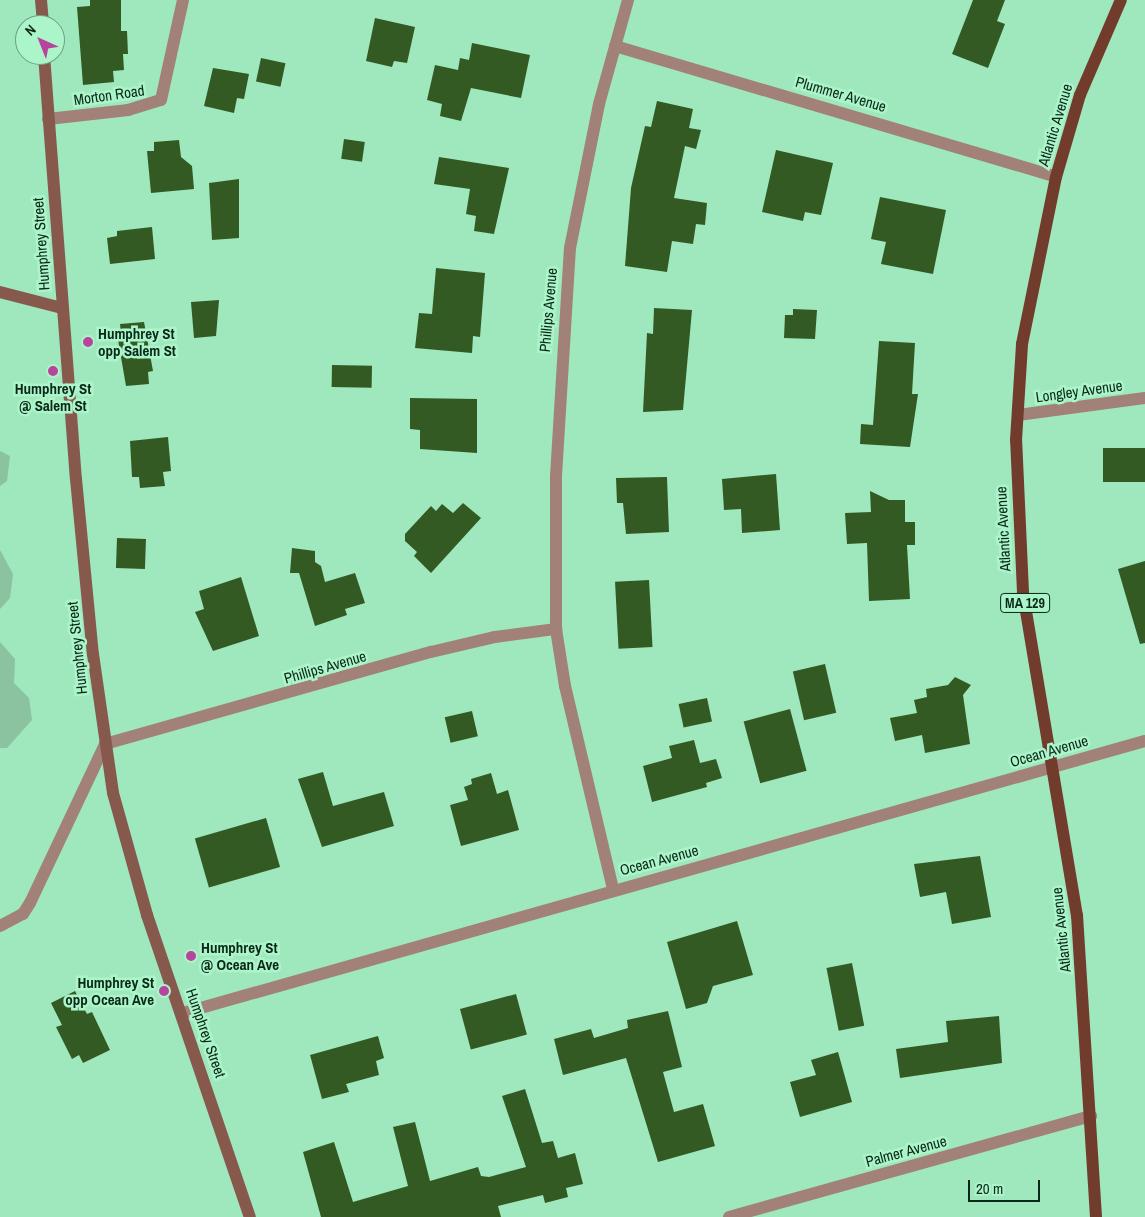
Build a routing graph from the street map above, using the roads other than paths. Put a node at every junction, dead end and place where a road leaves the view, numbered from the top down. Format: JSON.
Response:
{"nodes":[{"id":1,"x":41,"y":0,"type":"edge"},
{"id":2,"x":182,"y":0,"type":"edge"},
{"id":3,"x":628,"y":0,"type":"edge"},
{"id":4,"x":1121,"y":0,"type":"edge"},
{"id":5,"x":42,"y":15,"type":"edge"},
{"id":6,"x":615,"y":46,"type":"junction"},
{"id":7,"x":45,"y":65,"type":"edge"},
{"id":8,"x":48,"y":119,"type":"junction"},
{"id":9,"x":1056,"y":177,"type":"junction"},
{"id":10,"x":0,"y":292,"type":"edge"},
{"id":11,"x":62,"y":308,"type":"junction"},
{"id":12,"x":1145,"y":398,"type":"edge"},
{"id":13,"x":1018,"y":415,"type":"junction"},
{"id":14,"x":556,"y":630,"type":"junction"},
{"id":15,"x":1145,"y":741,"type":"edge"},
{"id":16,"x":105,"y":744,"type":"junction"},
{"id":17,"x":1052,"y":768,"type":"junction"},
{"id":18,"x":612,"y":889,"type":"junction"},
{"id":19,"x":0,"y":926,"type":"edge"},
{"id":20,"x":183,"y":1013,"type":"junction"},
{"id":21,"x":1091,"y":1116,"type":"junction"},
{"id":22,"x":250,"y":1217,"type":"edge"},
{"id":23,"x":729,"y":1217,"type":"edge"},
{"id":24,"x":1096,"y":1217,"type":"edge"}],
"edges":[{"from":1,"to":5,"type":"main road"},
{"from":2,"to":8,"type":"street","name":"Morton Road"},
{"from":3,"to":6,"type":"street","name":"Phillips Avenue"},
{"from":4,"to":9,"type":"main road","name":"Atlantic Avenue","number":"MA 129"},
{"from":6,"to":9,"type":"street","name":"Plummer Avenue"},
{"from":6,"to":14,"type":"street","name":"Phillips Avenue"},
{"from":7,"to":8,"type":"main road","name":"Humphrey Street"},
{"from":8,"to":11,"type":"main road","name":"Humphrey Street"},
{"from":9,"to":13,"type":"main road","name":"Atlantic Avenue","number":"MA 129"},
{"from":10,"to":11,"type":"main road"},
{"from":11,"to":16,"type":"main road","name":"Humphrey Street"},
{"from":12,"to":13,"type":"street","name":"Longley Avenue"},
{"from":13,"to":17,"type":"main road","name":"Atlantic Avenue","number":"MA 129"},
{"from":14,"to":16,"type":"street","name":"Phillips Avenue"},
{"from":14,"to":18,"type":"street","name":"Phillips Avenue"},
{"from":15,"to":17,"type":"street","name":"Ocean Avenue"},
{"from":16,"to":19,"type":"street"},
{"from":16,"to":20,"type":"main road","name":"Humphrey Street"},
{"from":17,"to":18,"type":"street","name":"Ocean Avenue"},
{"from":17,"to":21,"type":"main road","name":"Atlantic Avenue","number":"MA 129"},
{"from":18,"to":20,"type":"street","name":"Ocean Avenue"},
{"from":20,"to":22,"type":"main road","name":"Humphrey Street"},
{"from":21,"to":23,"type":"street","name":"Palmer Avenue"},
{"from":21,"to":24,"type":"main road","name":"Atlantic Avenue","number":"MA 129"}]}
